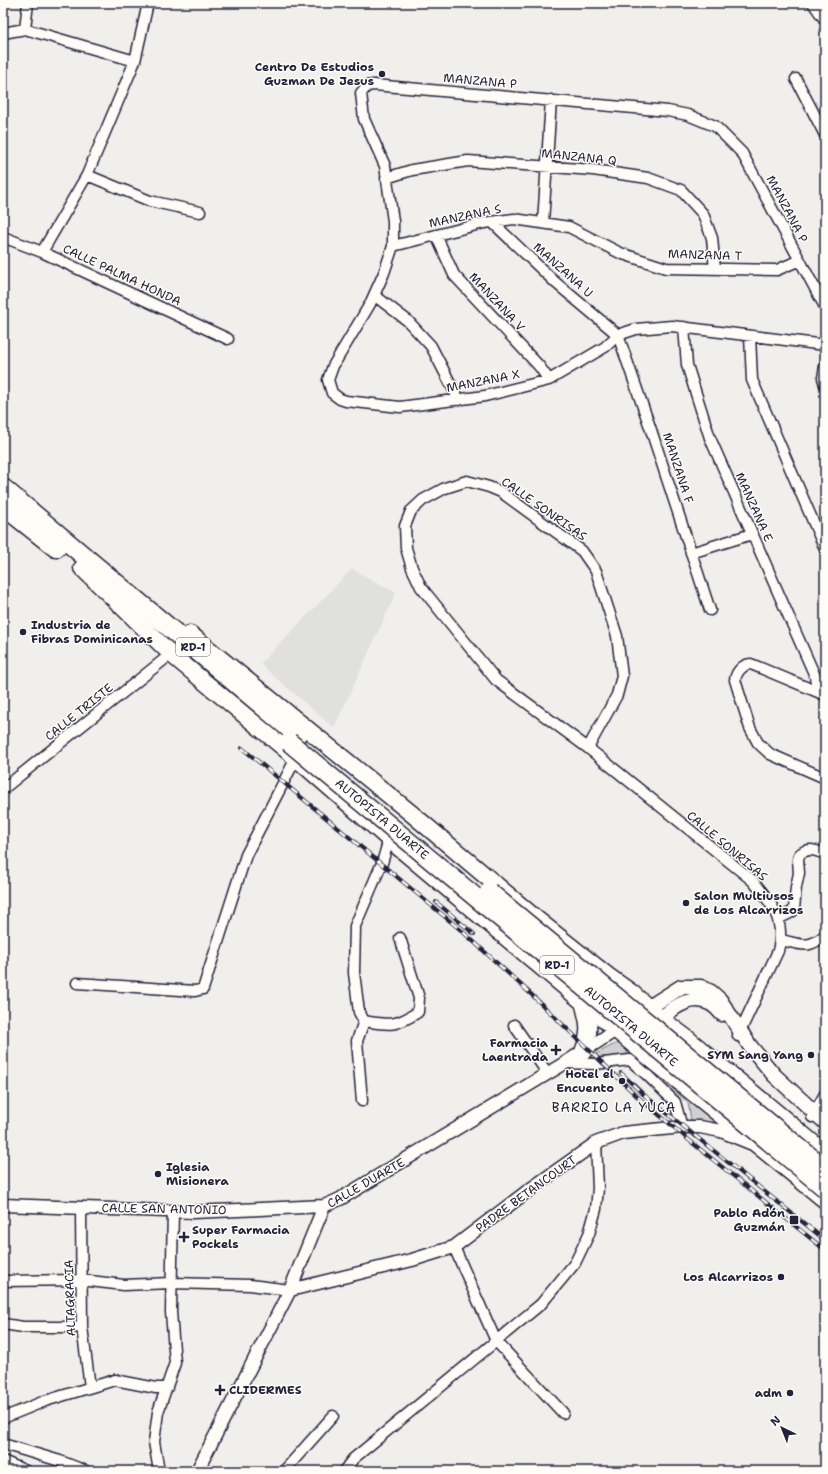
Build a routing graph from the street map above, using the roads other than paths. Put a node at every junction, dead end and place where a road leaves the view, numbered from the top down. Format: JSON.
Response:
{"nodes":[{"id":1,"x":28,"y":3,"type":"edge"},
{"id":2,"x":148,"y":3,"type":"edge"},
{"id":3,"x":813,"y":3,"type":"edge"},
{"id":4,"x":825,"y":20,"type":"edge"},
{"id":5,"x":25,"y":30,"type":"junction"},
{"id":6,"x":3,"y":33,"type":"edge"},
{"id":7,"x":135,"y":61,"type":"junction"},
{"id":8,"x":796,"y":79,"type":"dead end"},
{"id":9,"x":551,"y":100,"type":"junction"},
{"id":10,"x":825,"y":135,"type":"edge"},
{"id":11,"x":546,"y":166,"type":"junction"},
{"id":12,"x":88,"y":175,"type":"junction"},
{"id":13,"x":386,"y":178,"type":"junction"},
{"id":14,"x":200,"y":212,"type":"dead end"},
{"id":15,"x":492,"y":222,"type":"junction"},
{"id":16,"x":543,"y":223,"type":"junction"},
{"id":17,"x":436,"y":235,"type":"junction"},
{"id":18,"x":3,"y":236,"type":"edge"},
{"id":19,"x":393,"y":246,"type":"junction"},
{"id":20,"x":42,"y":252,"type":"junction"},
{"id":21,"x":800,"y":260,"type":"junction"},
{"id":22,"x":715,"y":269,"type":"junction"},
{"id":23,"x":374,"y":296,"type":"junction"},
{"id":24,"x":825,"y":307,"type":"edge"},
{"id":25,"x":684,"y":327,"type":"junction"},
{"id":26,"x":618,"y":335,"type":"junction"},
{"id":27,"x":750,"y":336,"type":"junction"},
{"id":28,"x":228,"y":339,"type":"dead end"},
{"id":29,"x":825,"y":345,"type":"edge"},
{"id":30,"x":825,"y":366,"type":"edge"},
{"id":31,"x":549,"y":380,"type":"junction"},
{"id":32,"x":825,"y":385,"type":"edge"},
{"id":33,"x":340,"y":399,"type":"joint"},
{"id":34,"x":459,"y":400,"type":"junction"},
{"id":35,"x":3,"y":488,"type":"edge"},
{"id":36,"x":3,"y":506,"type":"edge"},
{"id":37,"x":752,"y":534,"type":"junction"},
{"id":38,"x":825,"y":549,"type":"edge"},
{"id":39,"x":691,"y":553,"type":"junction"},
{"id":40,"x":85,"y":563,"type":"junction"},
{"id":41,"x":710,"y":610,"type":"dead end"},
{"id":42,"x":171,"y":654,"type":"junction"},
{"id":43,"x":821,"y":693,"type":"edge"},
{"id":44,"x":294,"y":745,"type":"junction"},
{"id":45,"x":588,"y":748,"type":"junction"},
{"id":46,"x":825,"y":778,"type":"edge"},
{"id":47,"x":3,"y":789,"type":"edge"},
{"id":48,"x":390,"y":839,"type":"junction"},
{"id":49,"x":825,"y":854,"type":"edge"},
{"id":50,"x":778,"y":919,"type":"junction"},
{"id":51,"x":539,"y":920,"type":"junction"},
{"id":52,"x":825,"y":935,"type":"edge"},
{"id":53,"x":400,"y":938,"type":"dead end"},
{"id":54,"x":781,"y":940,"type":"junction"},
{"id":55,"x":515,"y":945,"type":"junction"},
{"id":56,"x":77,"y":983,"type":"dead end"},
{"id":57,"x":583,"y":1002,"type":"junction"},
{"id":58,"x":643,"y":1011,"type":"junction"},
{"id":59,"x":660,"y":1018,"type":"junction"},
{"id":60,"x":364,"y":1021,"type":"junction"},
{"id":61,"x":514,"y":1025,"type":"dead end"},
{"id":62,"x":616,"y":1030,"type":"junction"},
{"id":63,"x":739,"y":1034,"type":"junction"},
{"id":64,"x":583,"y":1052,"type":"junction"},
{"id":65,"x":632,"y":1053,"type":"junction"},
{"id":66,"x":565,"y":1063,"type":"junction"},
{"id":67,"x":716,"y":1063,"type":"junction"},
{"id":68,"x":548,"y":1074,"type":"junction"},
{"id":69,"x":694,"y":1094,"type":"junction"},
{"id":70,"x":825,"y":1094,"type":"edge"},
{"id":71,"x":362,"y":1100,"type":"dead end"},
{"id":72,"x":812,"y":1115,"type":"junction"},
{"id":73,"x":825,"y":1122,"type":"edge"},
{"id":74,"x":682,"y":1127,"type":"junction"},
{"id":75,"x":825,"y":1130,"type":"edge"},
{"id":76,"x":596,"y":1142,"type":"junction"},
{"id":77,"x":762,"y":1148,"type":"junction"},
{"id":78,"x":825,"y":1153,"type":"edge"},
{"id":79,"x":825,"y":1169,"type":"edge"},
{"id":80,"x":825,"y":1188,"type":"edge"},
{"id":81,"x":825,"y":1200,"type":"edge"},
{"id":82,"x":3,"y":1205,"type":"edge"},
{"id":83,"x":324,"y":1206,"type":"junction"},
{"id":84,"x":81,"y":1208,"type":"junction"},
{"id":85,"x":172,"y":1211,"type":"junction"},
{"id":86,"x":454,"y":1247,"type":"junction"},
{"id":87,"x":81,"y":1280,"type":"junction"},
{"id":88,"x":3,"y":1281,"type":"edge"},
{"id":89,"x":171,"y":1283,"type":"junction"},
{"id":90,"x":290,"y":1290,"type":"junction"},
{"id":91,"x":3,"y":1324,"type":"edge"},
{"id":92,"x":82,"y":1327,"type":"junction"},
{"id":93,"x":496,"y":1341,"type":"junction"},
{"id":94,"x":90,"y":1387,"type":"junction"},
{"id":95,"x":167,"y":1388,"type":"junction"},
{"id":96,"x":562,"y":1413,"type":"dead end"},
{"id":97,"x":333,"y":1416,"type":"dead end"},
{"id":98,"x":3,"y":1418,"type":"edge"},
{"id":99,"x":3,"y":1444,"type":"edge"},
{"id":100,"x":3,"y":1461,"type":"edge"},
{"id":101,"x":26,"y":1471,"type":"edge"},
{"id":102,"x":86,"y":1471,"type":"edge"},
{"id":103,"x":159,"y":1471,"type":"edge"},
{"id":104,"x":197,"y":1471,"type":"edge"},
{"id":105,"x":284,"y":1471,"type":"edge"},
{"id":106,"x":344,"y":1471,"type":"edge"}],
"edges":[{"from":1,"to":5,"type":"street"},
{"from":2,"to":7,"type":"street"},
{"from":3,"to":4,"type":"street"},
{"from":5,"to":6,"type":"street"},
{"from":5,"to":7,"type":"street"},
{"from":7,"to":12,"type":"street"},
{"from":8,"to":10,"type":"street"},
{"from":9,"to":11,"type":"street"},
{"from":9,"to":13,"type":"street","name":"MANZANA P"},
{"from":9,"to":21,"type":"street","name":"MANZANA P"},
{"from":11,"to":13,"type":"street","name":"MANZANA Q"},
{"from":11,"to":16,"type":"street"},
{"from":11,"to":22,"type":"street","name":"MANZANA Q"},
{"from":12,"to":14,"type":"street"},
{"from":12,"to":20,"type":"street"},
{"from":13,"to":19,"type":"street","name":"MANZANA P"},
{"from":15,"to":16,"type":"street","name":"MANZANA S"},
{"from":15,"to":17,"type":"street","name":"MANZANA S"},
{"from":15,"to":26,"type":"street","name":"MANZANA U"},
{"from":16,"to":22,"type":"street","name":"MANZANA T"},
{"from":17,"to":19,"type":"street","name":"MANZANA S"},
{"from":17,"to":31,"type":"street","name":"MANZANA V"},
{"from":18,"to":20,"type":"street","name":"CALLE PALMA HONDA"},
{"from":19,"to":23,"type":"street","name":"MANZANA P"},
{"from":20,"to":28,"type":"street","name":"CALLE PALMA HONDA"},
{"from":21,"to":22,"type":"street","name":"MANZANA T"},
{"from":21,"to":24,"type":"street","name":"MANZANA P"},
{"from":23,"to":33,"type":"street","name":"MANZANA P"},
{"from":23,"to":34,"type":"street"},
{"from":25,"to":26,"type":"street"},
{"from":25,"to":27,"type":"street"},
{"from":25,"to":37,"type":"street","name":"MANZANA E"},
{"from":26,"to":31,"type":"street","name":"MANZANA X"},
{"from":26,"to":39,"type":"street","name":"MANZANA F"},
{"from":27,"to":29,"type":"street"},
{"from":27,"to":38,"type":"street"},
{"from":30,"to":32,"type":"street"},
{"from":31,"to":34,"type":"street","name":"MANZANA X"},
{"from":33,"to":34,"type":"street","name":"MANZANA X"},
{"from":35,"to":40,"type":"highway","number":"RD-1"},
{"from":36,"to":40,"type":"highway","number":"RD-1"},
{"from":37,"to":39,"type":"street"},
{"from":37,"to":43,"type":"street","name":"MANZANA E"},
{"from":39,"to":41,"type":"street","name":"MANZANA F"},
{"from":40,"to":42,"type":"main road"},
{"from":40,"to":44,"type":"highway","number":"RD-1"},
{"from":40,"to":51,"type":"main road"},
{"from":42,"to":44,"type":"main road"},
{"from":42,"to":47,"type":"street","name":"CALLE TRISTE"},
{"from":43,"to":46,"type":"street"},
{"from":44,"to":48,"type":"main road"},
{"from":44,"to":56,"type":"street"},
{"from":44,"to":79,"type":"highway","name":"AUTOPISTA DUARTE","number":"RD-1","bridge":true},
{"from":44,"to":80,"type":"highway","name":"AUTOPISTA DUARTE","number":"RD-1","bridge":true},
{"from":45,"to":45,"type":"street","name":"CALLE SONRISAS"},
{"from":45,"to":50,"type":"street","name":"CALLE SONRISAS"},
{"from":48,"to":55,"type":"main road"},
{"from":48,"to":60,"type":"street"},
{"from":49,"to":50,"type":"street"},
{"from":50,"to":54,"type":"street","name":"CALLE SONRISAS"},
{"from":51,"to":55,"type":"main road"},
{"from":51,"to":58,"type":"main road"},
{"from":52,"to":54,"type":"street"},
{"from":53,"to":60,"type":"street"},
{"from":54,"to":63,"type":"street","name":"CALLE SONRISAS"},
{"from":55,"to":57,"type":"main road"},
{"from":57,"to":62,"type":"main road"},
{"from":57,"to":64,"type":"main road"},
{"from":58,"to":59,"type":"main road"},
{"from":58,"to":62,"type":"main road"},
{"from":58,"to":63,"type":"main road"},
{"from":58,"to":65,"type":"main road"},
{"from":59,"to":63,"type":"main road"},
{"from":59,"to":65,"type":"main road"},
{"from":59,"to":67,"type":"main road"},
{"from":60,"to":71,"type":"street"},
{"from":61,"to":68,"type":"street"},
{"from":62,"to":64,"type":"street","name":"CALLE DUARTE"},
{"from":62,"to":65,"type":"main road"},
{"from":63,"to":72,"type":"main road"},
{"from":64,"to":66,"type":"street","name":"CALLE DUARTE"},
{"from":65,"to":66,"type":"street"},
{"from":65,"to":69,"type":"main road"},
{"from":65,"to":74,"type":"street"},
{"from":66,"to":68,"type":"street","name":"CALLE DUARTE"},
{"from":67,"to":69,"type":"main road"},
{"from":67,"to":78,"type":"main road"},
{"from":68,"to":83,"type":"street","name":"CALLE DUARTE"},
{"from":69,"to":77,"type":"main road"},
{"from":70,"to":72,"type":"street"},
{"from":72,"to":73,"type":"main road"},
{"from":72,"to":75,"type":"main road"},
{"from":74,"to":76,"type":"street","name":"PADRE BETANCOURT"},
{"from":74,"to":77,"type":"street","name":"PADRE BETANCOURT"},
{"from":76,"to":86,"type":"street","name":"PADRE BETANCOURT"},
{"from":76,"to":93,"type":"street"},
{"from":77,"to":81,"type":"main road"},
{"from":82,"to":84,"type":"street","name":"CALLE SAN ANTONIO"},
{"from":83,"to":85,"type":"street","name":"CALLE SAN ANTONIO"},
{"from":83,"to":90,"type":"street","name":"CALLE DUARTE"},
{"from":84,"to":85,"type":"street","name":"CALLE SAN ANTONIO"},
{"from":84,"to":87,"type":"street","name":"ALTAGRACIA"},
{"from":85,"to":89,"type":"street"},
{"from":86,"to":90,"type":"street","name":"PADRE BETANCOURT"},
{"from":86,"to":93,"type":"street"},
{"from":87,"to":88,"type":"street"},
{"from":87,"to":89,"type":"street"},
{"from":87,"to":92,"type":"street","name":"ALTAGRACIA"},
{"from":89,"to":90,"type":"street"},
{"from":89,"to":95,"type":"street"},
{"from":90,"to":104,"type":"street","name":"CALLE DUARTE"},
{"from":91,"to":92,"type":"street"},
{"from":92,"to":94,"type":"street","name":"ALTAGRACIA"},
{"from":93,"to":96,"type":"street"},
{"from":93,"to":106,"type":"street"},
{"from":94,"to":95,"type":"street"},
{"from":94,"to":98,"type":"street"},
{"from":95,"to":103,"type":"street"},
{"from":97,"to":105,"type":"street"},
{"from":99,"to":102,"type":"street"},
{"from":100,"to":101,"type":"street"}]}
